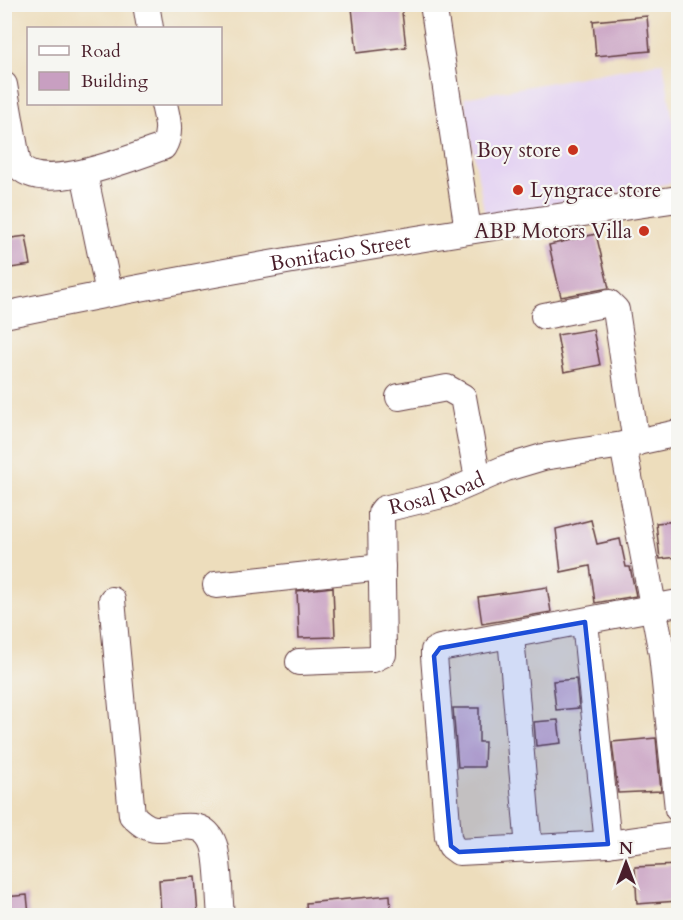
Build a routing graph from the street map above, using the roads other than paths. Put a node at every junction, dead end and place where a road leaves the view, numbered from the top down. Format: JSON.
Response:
{"nodes":[{"id":1,"x":146,"y":4,"type":"edge"},
{"id":2,"x":433,"y":4,"type":"edge"},
{"id":3,"x":150,"y":27,"type":"edge"},
{"id":4,"x":4,"y":85,"type":"edge"},
{"id":5,"x":164,"y":105,"type":"edge"},
{"id":6,"x":84,"y":173,"type":"junction"},
{"id":7,"x":678,"y":198,"type":"edge"},
{"id":8,"x":468,"y":230,"type":"junction"},
{"id":9,"x":109,"y":293,"type":"junction"},
{"id":10,"x":4,"y":315,"type":"edge"},
{"id":11,"x":544,"y":316,"type":"dead end"},
{"id":12,"x":399,"y":397,"type":"dead end"},
{"id":13,"x":678,"y":433,"type":"edge"},
{"id":14,"x":630,"y":444,"type":"junction"},
{"id":15,"x":478,"y":479,"type":"junction"},
{"id":16,"x":382,"y":567,"type":"junction"},
{"id":17,"x":216,"y":585,"type":"dead end"},
{"id":18,"x":112,"y":600,"type":"dead end"},
{"id":19,"x":678,"y":603,"type":"edge"},
{"id":20,"x":653,"y":608,"type":"junction"},
{"id":21,"x":585,"y":622,"type":"junction"},
{"id":22,"x":511,"y":636,"type":"junction"},
{"id":23,"x":299,"y":662,"type":"dead end"},
{"id":24,"x":672,"y":686,"type":"edge"},
{"id":25,"x":675,"y":764,"type":"edge"},
{"id":26,"x":678,"y":809,"type":"edge"},
{"id":27,"x":678,"y":834,"type":"edge"},
{"id":28,"x":608,"y":844,"type":"junction"},
{"id":29,"x":529,"y":849,"type":"junction"},
{"id":30,"x":221,"y":915,"type":"edge"}],
"edges":[{"from":1,"to":3,"type":"street"},
{"from":2,"to":8,"type":"street"},
{"from":4,"to":6,"type":"street"},
{"from":5,"to":6,"type":"street"},
{"from":6,"to":9,"type":"street"},
{"from":7,"to":8,"type":"street","name":"Bonifacio Street"},
{"from":8,"to":9,"type":"street","name":"Bonifacio Street"},
{"from":9,"to":10,"type":"street","name":"Bonifacio Street"},
{"from":11,"to":14,"type":"street"},
{"from":12,"to":15,"type":"street"},
{"from":13,"to":14,"type":"street","name":"Rosal Road"},
{"from":14,"to":15,"type":"street","name":"Rosal Road"},
{"from":14,"to":20,"type":"street"},
{"from":15,"to":16,"type":"street","name":"Rosal Road"},
{"from":16,"to":17,"type":"street"},
{"from":16,"to":23,"type":"street","name":"Rosal Road"},
{"from":18,"to":30,"type":"street"},
{"from":19,"to":20,"type":"street"},
{"from":20,"to":21,"type":"street"},
{"from":20,"to":24,"type":"street"},
{"from":21,"to":22,"type":"street"},
{"from":21,"to":28,"type":"street"},
{"from":22,"to":29,"type":"street"},
{"from":22,"to":29,"type":"street"},
{"from":24,"to":25,"type":"street"},
{"from":25,"to":26,"type":"street"},
{"from":27,"to":28,"type":"street"},
{"from":28,"to":29,"type":"street"}]}
